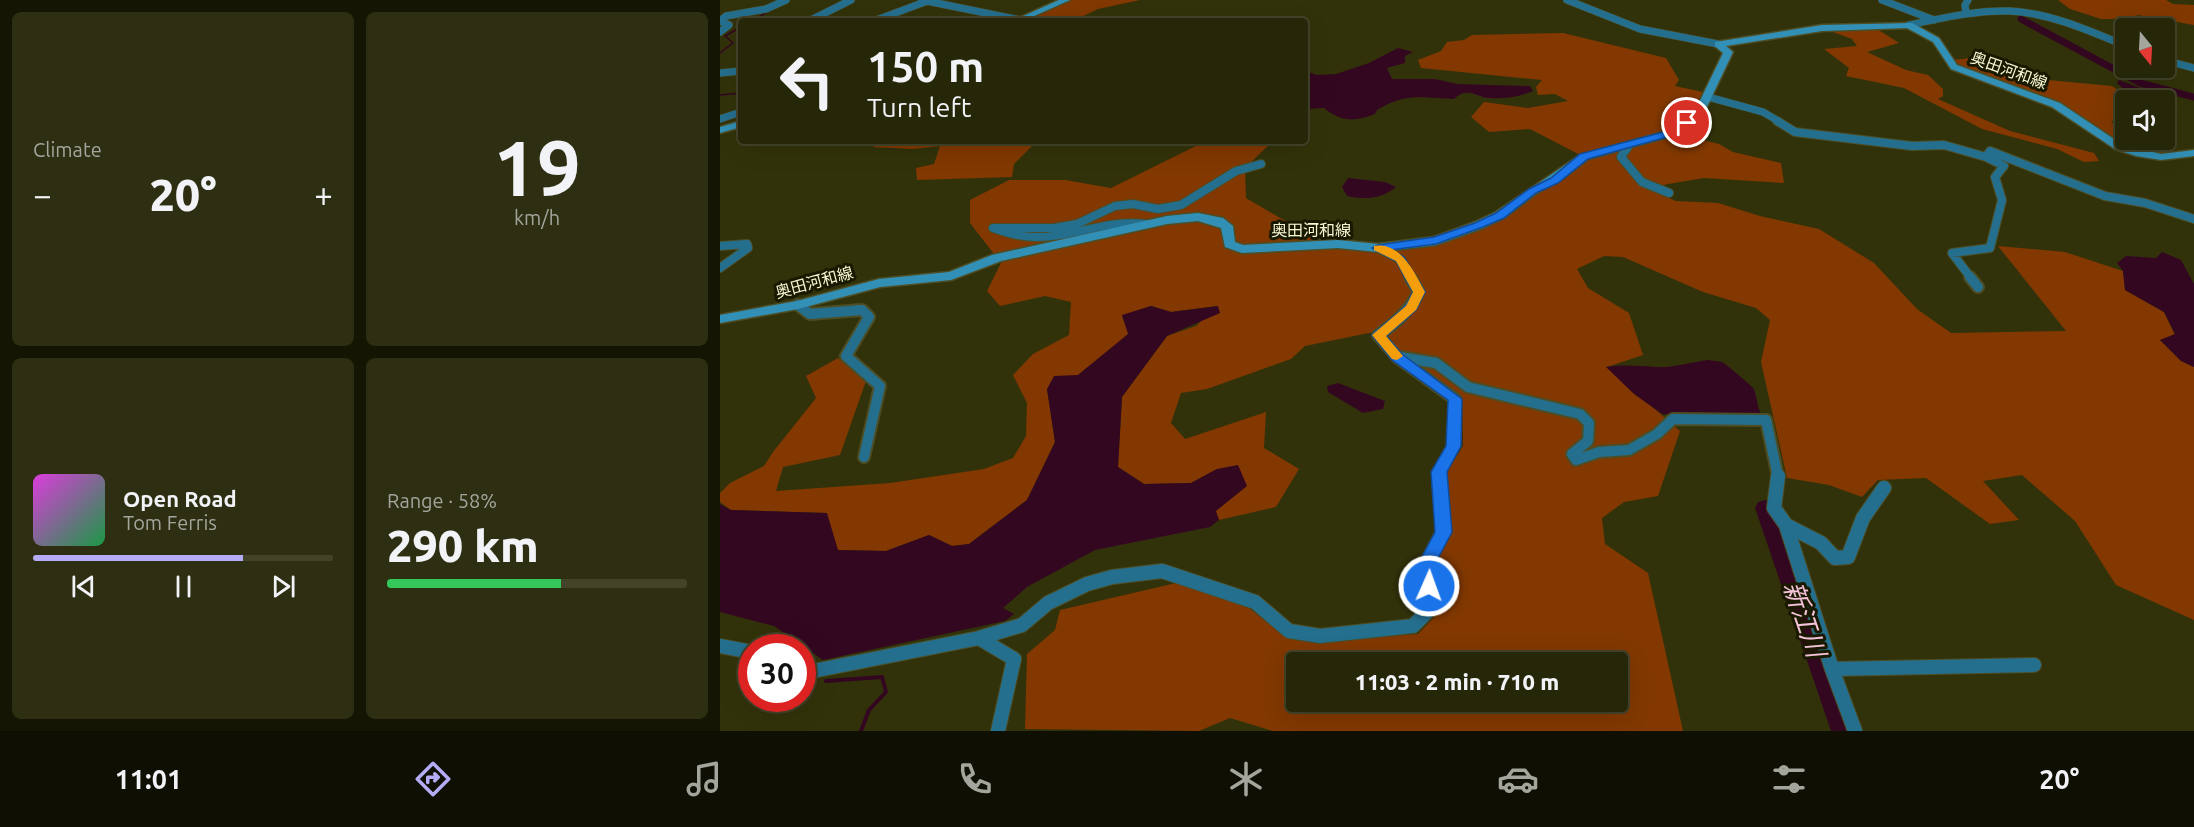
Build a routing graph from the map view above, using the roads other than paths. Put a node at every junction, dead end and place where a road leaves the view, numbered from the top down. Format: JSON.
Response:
{"nodes":[{"id":1,"x":786,"y":0,"type":"edge"},
{"id":2,"x":851,"y":0,"type":"edge"},
{"id":3,"x":927,"y":0,"type":"edge"},
{"id":4,"x":1066,"y":0,"type":"edge"},
{"id":5,"x":1567,"y":0,"type":"edge"},
{"id":6,"x":1881,"y":0,"type":"edge"},
{"id":7,"x":1968,"y":0,"type":"edge"},
{"id":8,"x":1966,"y":13,"type":"junction"},
{"id":9,"x":815,"y":18,"type":"edge"},
{"id":10,"x":882,"y":18,"type":"edge"},
{"id":11,"x":1009,"y":18,"type":"edge"},
{"id":12,"x":1023,"y":18,"type":"edge"},
{"id":13,"x":1935,"y":20,"type":"junction"},
{"id":14,"x":720,"y":21,"type":"edge"},
{"id":15,"x":1909,"y":25,"type":"junction"},
{"id":16,"x":720,"y":32,"type":"edge"},
{"id":17,"x":2115,"y":41,"type":"edge"},
{"id":18,"x":1718,"y":44,"type":"junction"},
{"id":19,"x":2175,"y":63,"type":"edge"},
{"id":20,"x":2194,"y":68,"type":"edge"},
{"id":21,"x":738,"y":71,"type":"edge"},
{"id":22,"x":720,"y":72,"type":"edge"},
{"id":23,"x":1708,"y":97,"type":"junction"},
{"id":24,"x":738,"y":113,"type":"edge"},
{"id":25,"x":720,"y":119,"type":"edge"},
{"id":26,"x":738,"y":125,"type":"edge"},
{"id":27,"x":720,"y":130,"type":"edge"},
{"id":28,"x":1628,"y":147,"type":"junction"},
{"id":29,"x":2194,"y":153,"type":"edge"},
{"id":30,"x":1986,"y":157,"type":"junction"},
{"id":31,"x":1261,"y":164,"type":"dead end"},
{"id":32,"x":1669,"y":193,"type":"dead end"},
{"id":33,"x":2194,"y":219,"type":"edge"},
{"id":34,"x":1146,"y":224,"type":"junction"},
{"id":35,"x":720,"y":246,"type":"edge"},
{"id":36,"x":1378,"y":248,"type":"junction"},
{"id":37,"x":720,"y":268,"type":"edge"},
{"id":38,"x":1978,"y":287,"type":"dead end"},
{"id":39,"x":798,"y":305,"type":"junction"},
{"id":40,"x":720,"y":320,"type":"edge"},
{"id":41,"x":1397,"y":357,"type":"junction"},
{"id":42,"x":864,"y":457,"type":"dead end"},
{"id":43,"x":1884,"y":488,"type":"dead end"},
{"id":44,"x":1786,"y":525,"type":"junction"},
{"id":45,"x":979,"y":638,"type":"junction"},
{"id":46,"x":720,"y":646,"type":"edge"},
{"id":47,"x":738,"y":649,"type":"edge"},
{"id":48,"x":2034,"y":665,"type":"dead end"},
{"id":49,"x":1832,"y":669,"type":"junction"},
{"id":50,"x":816,"y":670,"type":"edge"},
{"id":51,"x":998,"y":731,"type":"edge"},
{"id":52,"x":1856,"y":731,"type":"edge"}],
"edges":[{"from":1,"to":14,"type":"street"},
{"from":2,"to":9,"type":"street"},
{"from":3,"to":10,"type":"street"},
{"from":3,"to":11,"type":"street"},
{"from":4,"to":12,"type":"main road"},
{"from":5,"to":18,"type":"street"},
{"from":6,"to":13,"type":"street"},
{"from":7,"to":8,"type":"street"},
{"from":8,"to":13,"type":"street"},
{"from":8,"to":17,"type":"street"},
{"from":13,"to":15,"type":"street"},
{"from":14,"to":16,"type":"street"},
{"from":15,"to":18,"type":"main road"},
{"from":15,"to":29,"type":"main road","name":"奥田河和線"},
{"from":18,"to":23,"type":"main road","name":"奥田河和線"},
{"from":19,"to":20,"type":"street"},
{"from":21,"to":22,"type":"street"},
{"from":23,"to":28,"type":"main road","name":"奥田河和線"},
{"from":23,"to":30,"type":"street"},
{"from":24,"to":25,"type":"street"},
{"from":26,"to":27,"type":"main road"},
{"from":28,"to":32,"type":"street"},
{"from":28,"to":36,"type":"main road","name":"奥田河和線"},
{"from":30,"to":33,"type":"street"},
{"from":30,"to":38,"type":"street"},
{"from":31,"to":34,"type":"street"},
{"from":34,"to":36,"type":"main road","name":"奥田河和線"},
{"from":34,"to":39,"type":"main road","name":"奥田河和線"},
{"from":35,"to":37,"type":"street"},
{"from":36,"to":41,"type":"street"},
{"from":39,"to":40,"type":"main road","name":"奥田河和線"},
{"from":39,"to":42,"type":"street"},
{"from":41,"to":44,"type":"street"},
{"from":41,"to":45,"type":"street"},
{"from":43,"to":44,"type":"street"},
{"from":44,"to":49,"type":"street"},
{"from":45,"to":50,"type":"street"},
{"from":45,"to":51,"type":"street"},
{"from":46,"to":47,"type":"street"},
{"from":48,"to":49,"type":"street"},
{"from":49,"to":52,"type":"street"}]}
